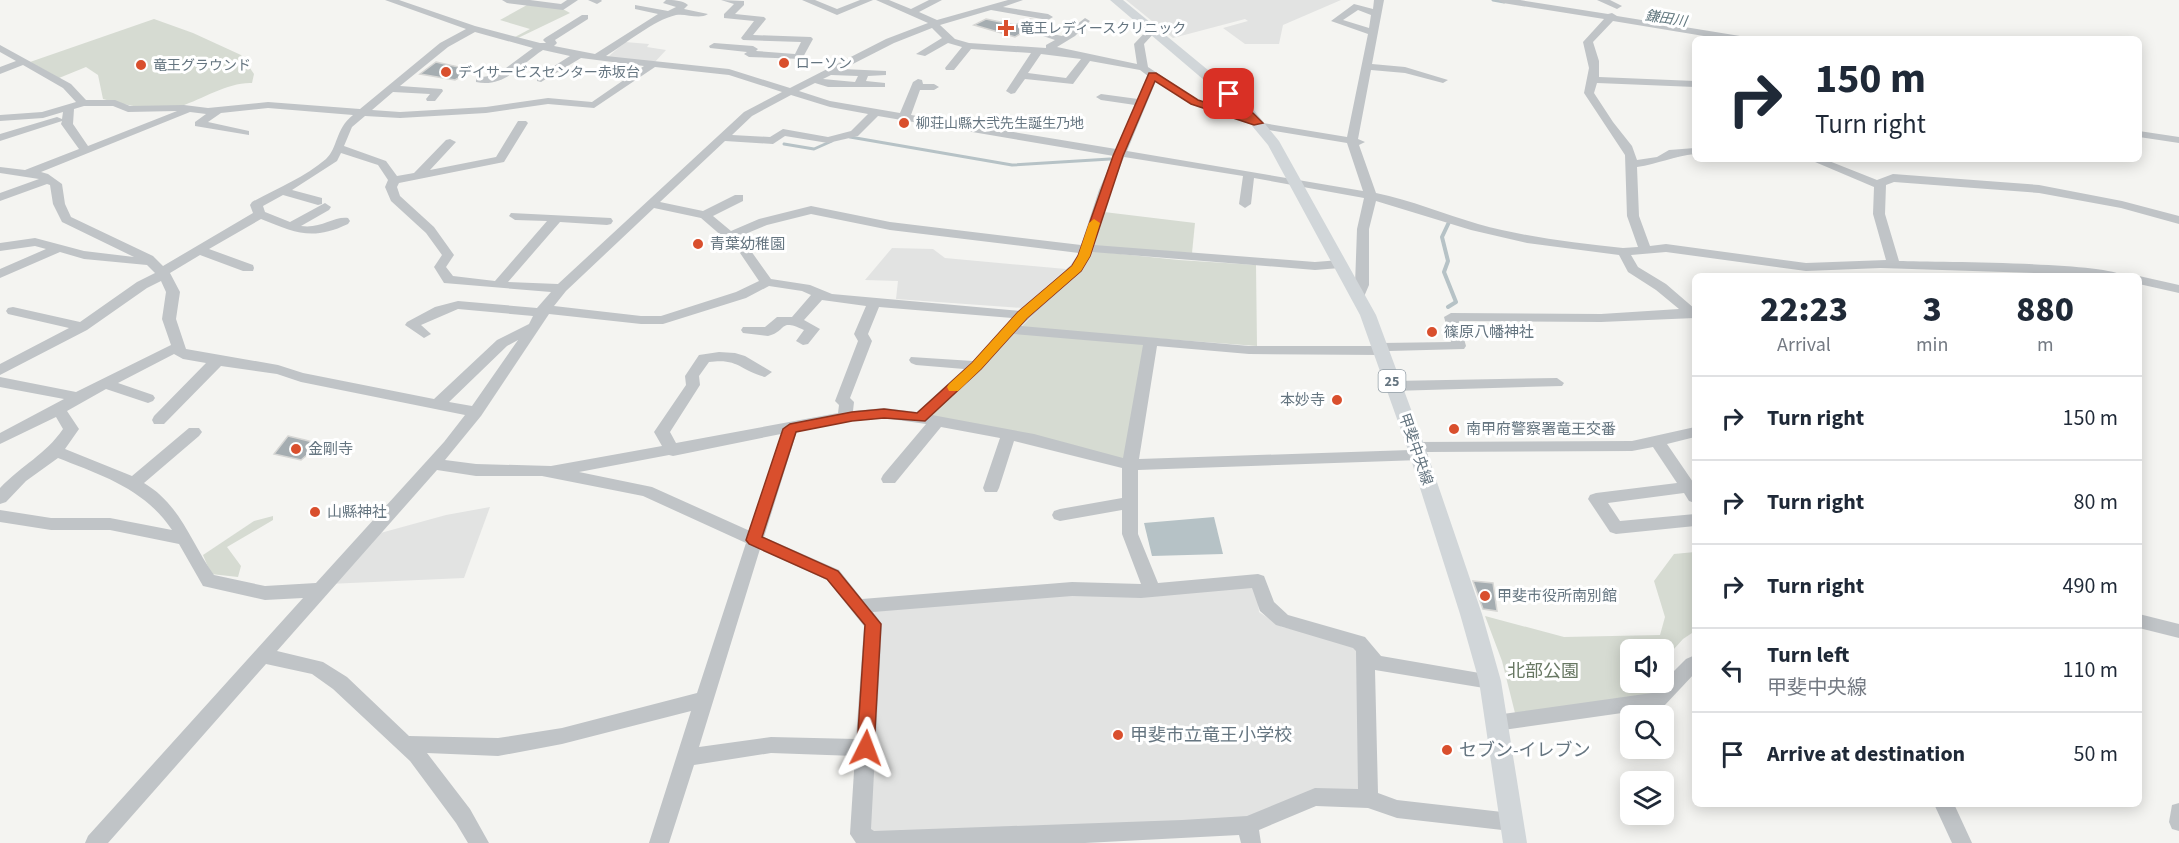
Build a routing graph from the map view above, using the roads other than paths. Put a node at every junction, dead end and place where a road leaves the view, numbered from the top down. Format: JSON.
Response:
{"nodes":[{"id":1,"x":390,"y":0,"type":"edge"},
{"id":2,"x":431,"y":0,"type":"edge"},
{"id":3,"x":507,"y":0,"type":"edge"},
{"id":4,"x":573,"y":0,"type":"edge"},
{"id":5,"x":671,"y":0,"type":"edge"},
{"id":6,"x":726,"y":0,"type":"edge"},
{"id":7,"x":807,"y":0,"type":"edge"},
{"id":8,"x":868,"y":0,"type":"edge"},
{"id":9,"x":881,"y":0,"type":"edge"},
{"id":10,"x":1018,"y":0,"type":"edge"},
{"id":11,"x":1116,"y":0,"type":"edge"},
{"id":12,"x":1379,"y":0,"type":"edge"},
{"id":13,"x":1503,"y":0,"type":"edge"},
{"id":14,"x":1602,"y":0,"type":"edge"},
{"id":15,"x":929,"y":1,"type":"edge"},
{"id":16,"x":409,"y":3,"type":"edge"},
{"id":17,"x":1554,"y":4,"type":"edge"},
{"id":18,"x":638,"y":7,"type":"dead end"},
{"id":19,"x":989,"y":8,"type":"junction"},
{"id":20,"x":419,"y":11,"type":"junction"},
{"id":21,"x":678,"y":11,"type":"junction"},
{"id":22,"x":1615,"y":11,"type":"junction"},
{"id":23,"x":911,"y":12,"type":"junction"},
{"id":24,"x":1376,"y":13,"type":"junction"},
{"id":25,"x":704,"y":14,"type":"dead end"},
{"id":26,"x":664,"y":15,"type":"junction"},
{"id":27,"x":585,"y":17,"type":"dead end"},
{"id":28,"x":1048,"y":17,"type":"dead end"},
{"id":29,"x":1085,"y":21,"type":"dead end"},
{"id":30,"x":933,"y":24,"type":"junction"},
{"id":31,"x":472,"y":30,"type":"junction"},
{"id":32,"x":1152,"y":30,"type":"junction"},
{"id":33,"x":1373,"y":32,"type":"junction"},
{"id":34,"x":1046,"y":34,"type":"dead end"},
{"id":35,"x":1719,"y":36,"type":"edge"},
{"id":36,"x":764,"y":39,"type":"junction"},
{"id":37,"x":948,"y":39,"type":"junction"},
{"id":38,"x":1063,"y":39,"type":"junction"},
{"id":39,"x":714,"y":46,"type":"dead end"},
{"id":40,"x":968,"y":46,"type":"junction"},
{"id":41,"x":544,"y":47,"type":"junction"},
{"id":42,"x":0,"y":48,"type":"edge"},
{"id":43,"x":1038,"y":51,"type":"junction"},
{"id":44,"x":751,"y":52,"type":"junction"},
{"id":45,"x":1057,"y":52,"type":"junction"},
{"id":46,"x":580,"y":54,"type":"junction"},
{"id":47,"x":921,"y":54,"type":"dead end"},
{"id":48,"x":597,"y":57,"type":"junction"},
{"id":49,"x":1087,"y":58,"type":"junction"},
{"id":50,"x":25,"y":61,"type":"junction"},
{"id":51,"x":653,"y":64,"type":"junction"},
{"id":52,"x":1366,"y":66,"type":"junction"},
{"id":53,"x":950,"y":68,"type":"dead end"},
{"id":54,"x":0,"y":71,"type":"edge"},
{"id":55,"x":729,"y":72,"type":"junction"},
{"id":56,"x":828,"y":72,"type":"junction"},
{"id":57,"x":1148,"y":72,"type":"junction"},
{"id":58,"x":864,"y":73,"type":"junction"},
{"id":59,"x":1021,"y":75,"type":"junction"},
{"id":60,"x":541,"y":79,"type":"dead end"},
{"id":61,"x":812,"y":79,"type":"junction"},
{"id":62,"x":480,"y":80,"type":"dead end"},
{"id":63,"x":1443,"y":80,"type":"dead end"},
{"id":64,"x":1594,"y":80,"type":"junction"},
{"id":65,"x":859,"y":84,"type":"junction"},
{"id":66,"x":1692,"y":84,"type":"edge"},
{"id":67,"x":934,"y":87,"type":"dead end"},
{"id":68,"x":391,"y":89,"type":"junction"},
{"id":69,"x":791,"y":91,"type":"junction"},
{"id":70,"x":1011,"y":91,"type":"dead end"},
{"id":71,"x":1101,"y":97,"type":"dead end"},
{"id":72,"x":431,"y":99,"type":"dead end"},
{"id":73,"x":83,"y":103,"type":"junction"},
{"id":74,"x":1142,"y":103,"type":"junction"},
{"id":75,"x":193,"y":109,"type":"junction"},
{"id":76,"x":218,"y":111,"type":"junction"},
{"id":77,"x":362,"y":111,"type":"junction"},
{"id":78,"x":876,"y":112,"type":"junction"},
{"id":79,"x":68,"y":113,"type":"junction"},
{"id":80,"x":0,"y":118,"type":"edge"},
{"id":81,"x":904,"y":118,"type":"junction"},
{"id":82,"x":522,"y":123,"type":"dead end"},
{"id":83,"x":1259,"y":125,"type":"junction"},
{"id":84,"x":245,"y":134,"type":"dead end"},
{"id":85,"x":2142,"y":134,"type":"edge"},
{"id":86,"x":0,"y":138,"type":"edge"},
{"id":87,"x":723,"y":138,"type":"junction"},
{"id":88,"x":2179,"y":140,"type":"edge"},
{"id":89,"x":450,"y":142,"type":"dead end"},
{"id":90,"x":1355,"y":142,"type":"junction"},
{"id":91,"x":339,"y":148,"type":"junction"},
{"id":92,"x":85,"y":150,"type":"junction"},
{"id":93,"x":1692,"y":151,"type":"edge"},
{"id":94,"x":1121,"y":153,"type":"junction"},
{"id":95,"x":1822,"y":162,"type":"edge"},
{"id":96,"x":1631,"y":164,"type":"junction"},
{"id":97,"x":0,"y":170,"type":"edge"},
{"id":98,"x":26,"y":174,"type":"junction"},
{"id":99,"x":1249,"y":174,"type":"junction"},
{"id":100,"x":418,"y":175,"type":"junction"},
{"id":101,"x":49,"y":179,"type":"junction"},
{"id":102,"x":394,"y":180,"type":"junction"},
{"id":103,"x":1294,"y":184,"type":"junction"},
{"id":104,"x":1880,"y":185,"type":"junction"},
{"id":105,"x":282,"y":191,"type":"junction"},
{"id":106,"x":1371,"y":196,"type":"junction"},
{"id":107,"x":0,"y":197,"type":"edge"},
{"id":108,"x":739,"y":198,"type":"dead end"},
{"id":109,"x":651,"y":204,"type":"junction"},
{"id":110,"x":1245,"y":204,"type":"dead end"},
{"id":111,"x":260,"y":214,"type":"junction"},
{"id":112,"x":705,"y":215,"type":"junction"},
{"id":113,"x":515,"y":216,"type":"dead end"},
{"id":114,"x":556,"y":219,"type":"junction"},
{"id":115,"x":2179,"y":220,"type":"edge"},
{"id":116,"x":344,"y":221,"type":"dead end"},
{"id":117,"x":606,"y":221,"type":"dead end"},
{"id":118,"x":291,"y":227,"type":"junction"},
{"id":119,"x":102,"y":237,"type":"junction"},
{"id":120,"x":728,"y":237,"type":"junction"},
{"id":121,"x":0,"y":247,"type":"edge"},
{"id":122,"x":59,"y":248,"type":"junction"},
{"id":123,"x":1085,"y":249,"type":"junction"},
{"id":124,"x":199,"y":250,"type":"junction"},
{"id":125,"x":1647,"y":251,"type":"junction"},
{"id":126,"x":1623,"y":252,"type":"junction"},
{"id":127,"x":77,"y":253,"type":"junction"},
{"id":128,"x":1340,"y":264,"type":"junction"},
{"id":129,"x":1894,"y":264,"type":"junction"},
{"id":130,"x":248,"y":268,"type":"dead end"},
{"id":131,"x":159,"y":270,"type":"junction"},
{"id":132,"x":2095,"y":273,"type":"edge"},
{"id":133,"x":0,"y":274,"type":"edge"},
{"id":134,"x":2142,"y":281,"type":"edge"},
{"id":135,"x":767,"y":282,"type":"junction"},
{"id":136,"x":498,"y":285,"type":"junction"},
{"id":137,"x":561,"y":288,"type":"junction"},
{"id":138,"x":2179,"y":289,"type":"edge"},
{"id":139,"x":820,"y":294,"type":"junction"},
{"id":140,"x":1358,"y":296,"type":"junction"},
{"id":141,"x":873,"y":303,"type":"junction"},
{"id":142,"x":13,"y":311,"type":"dead end"},
{"id":143,"x":542,"y":311,"type":"junction"},
{"id":144,"x":1692,"y":314,"type":"edge"},
{"id":145,"x":1023,"y":315,"type":"junction"},
{"id":146,"x":795,"y":321,"type":"junction"},
{"id":147,"x":532,"y":326,"type":"junction"},
{"id":148,"x":82,"y":327,"type":"junction"},
{"id":149,"x":1010,"y":329,"type":"junction"},
{"id":150,"x":748,"y":330,"type":"dead end"},
{"id":151,"x":424,"y":334,"type":"dead end"},
{"id":152,"x":803,"y":341,"type":"dead end"},
{"id":153,"x":1151,"y":341,"type":"junction"},
{"id":154,"x":178,"y":347,"type":"junction"},
{"id":155,"x":1382,"y":349,"type":"junction"},
{"id":156,"x":916,"y":360,"type":"dead end"},
{"id":157,"x":217,"y":361,"type":"junction"},
{"id":158,"x":976,"y":366,"type":"junction"},
{"id":159,"x":0,"y":370,"type":"edge"},
{"id":160,"x":765,"y":372,"type":"dead end"},
{"id":161,"x":0,"y":382,"type":"edge"},
{"id":162,"x":104,"y":383,"type":"junction"},
{"id":163,"x":1557,"y":383,"type":"dead end"},
{"id":164,"x":1393,"y":386,"type":"junction"},
{"id":165,"x":78,"y":397,"type":"junction"},
{"id":166,"x":148,"y":398,"type":"dead end"},
{"id":167,"x":437,"y":404,"type":"junction"},
{"id":168,"x":58,"y":409,"type":"junction"},
{"id":169,"x":476,"y":412,"type":"junction"},
{"id":170,"x":845,"y":418,"type":"junction"},
{"id":171,"x":920,"y":418,"type":"junction"},
{"id":172,"x":159,"y":420,"type":"dead end"},
{"id":173,"x":937,"y":421,"type":"junction"},
{"id":174,"x":790,"y":429,"type":"junction"},
{"id":175,"x":194,"y":432,"type":"dead end"},
{"id":176,"x":1692,"y":433,"type":"edge"},
{"id":177,"x":1009,"y":434,"type":"junction"},
{"id":178,"x":0,"y":439,"type":"edge"},
{"id":179,"x":1657,"y":441,"type":"junction"},
{"id":180,"x":56,"y":451,"type":"junction"},
{"id":181,"x":673,"y":451,"type":"junction"},
{"id":182,"x":1418,"y":451,"type":"junction"},
{"id":183,"x":433,"y":464,"type":"junction"},
{"id":184,"x":1130,"y":465,"type":"junction"},
{"id":185,"x":549,"y":472,"type":"junction"},
{"id":186,"x":889,"y":479,"type":"dead end"},
{"id":187,"x":132,"y":485,"type":"junction"},
{"id":188,"x":991,"y":488,"type":"dead end"},
{"id":189,"x":1691,"y":492,"type":"edge"},
{"id":190,"x":0,"y":498,"type":"edge"},
{"id":191,"x":1130,"y":503,"type":"junction"},
{"id":192,"x":1060,"y":515,"type":"dead end"},
{"id":193,"x":0,"y":516,"type":"edge"},
{"id":194,"x":1692,"y":520,"type":"edge"},
{"id":195,"x":184,"y":540,"type":"junction"},
{"id":196,"x":754,"y":540,"type":"junction"},
{"id":197,"x":318,"y":590,"type":"junction"},
{"id":198,"x":1152,"y":590,"type":"junction"},
{"id":199,"x":858,"y":606,"type":"junction"},
{"id":200,"x":2142,"y":622,"type":"edge"},
{"id":201,"x":2179,"y":631,"type":"edge"},
{"id":202,"x":1365,"y":650,"type":"junction"},
{"id":203,"x":263,"y":656,"type":"junction"},
{"id":204,"x":1692,"y":664,"type":"edge"},
{"id":205,"x":1490,"y":681,"type":"junction"},
{"id":206,"x":706,"y":699,"type":"junction"},
{"id":207,"x":1496,"y":723,"type":"junction"},
{"id":208,"x":406,"y":744,"type":"junction"},
{"id":209,"x":866,"y":748,"type":"junction"},
{"id":210,"x":687,"y":757,"type":"junction"},
{"id":211,"x":1368,"y":799,"type":"junction"},
{"id":212,"x":1945,"y":807,"type":"edge"},
{"id":213,"x":2179,"y":812,"type":"edge"},
{"id":214,"x":1511,"y":822,"type":"junction"},
{"id":215,"x":2179,"y":822,"type":"edge"},
{"id":216,"x":1250,"y":834,"type":"edge"},
{"id":217,"x":95,"y":843,"type":"edge"},
{"id":218,"x":479,"y":843,"type":"edge"},
{"id":219,"x":659,"y":843,"type":"edge"},
{"id":220,"x":1515,"y":843,"type":"edge"},
{"id":221,"x":1962,"y":843,"type":"edge"}],
"edges":[{"from":1,"to":16,"type":"street"},
{"from":2,"to":20,"type":"street"},
{"from":3,"to":4,"type":"street"},
{"from":5,"to":21,"type":"street"},
{"from":6,"to":36,"type":"street"},
{"from":7,"to":8,"type":"street"},
{"from":9,"to":23,"type":"street"},
{"from":10,"to":19,"type":"street"},
{"from":11,"to":32,"type":"main road","name":"甲斐中央線","number":"25"},
{"from":12,"to":24,"type":"street"},
{"from":13,"to":17,"type":"street"},
{"from":14,"to":22,"type":"street"},
{"from":15,"to":23,"type":"street"},
{"from":16,"to":20,"type":"street"},
{"from":17,"to":22,"type":"street"},
{"from":18,"to":26,"type":"street"},
{"from":19,"to":28,"type":"street"},
{"from":19,"to":30,"type":"street"},
{"from":20,"to":31,"type":"street"},
{"from":21,"to":25,"type":"street"},
{"from":21,"to":26,"type":"street"},
{"from":22,"to":35,"type":"street"},
{"from":22,"to":64,"type":"street"},
{"from":23,"to":30,"type":"street"},
{"from":24,"to":33,"type":"street"},
{"from":24,"to":33,"type":"street"},
{"from":26,"to":48,"type":"street"},
{"from":27,"to":41,"type":"street"},
{"from":29,"to":38,"type":"street"},
{"from":30,"to":37,"type":"street"},
{"from":30,"to":56,"type":"street"},
{"from":31,"to":41,"type":"street"},
{"from":31,"to":68,"type":"street"},
{"from":32,"to":57,"type":"street"},
{"from":32,"to":83,"type":"main road","name":"甲斐中央線","number":"25"},
{"from":33,"to":52,"type":"street"},
{"from":34,"to":38,"type":"street"},
{"from":36,"to":44,"type":"street"},
{"from":36,"to":44,"type":"street"},
{"from":37,"to":40,"type":"street"},
{"from":37,"to":47,"type":"street"},
{"from":38,"to":45,"type":"street"},
{"from":39,"to":44,"type":"street"},
{"from":40,"to":43,"type":"street"},
{"from":40,"to":53,"type":"street"},
{"from":41,"to":46,"type":"street"},
{"from":41,"to":62,"type":"street"},
{"from":42,"to":50,"type":"street"},
{"from":43,"to":45,"type":"street"},
{"from":43,"to":59,"type":"street"},
{"from":44,"to":55,"type":"street"},
{"from":45,"to":49,"type":"street"},
{"from":46,"to":48,"type":"street"},
{"from":46,"to":60,"type":"street"},
{"from":48,"to":51,"type":"street"},
{"from":49,"to":57,"type":"street"},
{"from":49,"to":59,"type":"street"},
{"from":50,"to":54,"type":"street"},
{"from":50,"to":73,"type":"street"},
{"from":51,"to":55,"type":"street"},
{"from":51,"to":77,"type":"street"},
{"from":52,"to":63,"type":"street"},
{"from":52,"to":90,"type":"street"},
{"from":55,"to":69,"type":"street"},
{"from":56,"to":58,"type":"street"},
{"from":56,"to":61,"type":"street"},
{"from":57,"to":74,"type":"street"},
{"from":57,"to":83,"type":"street"},
{"from":58,"to":65,"type":"street"},
{"from":58,"to":65,"type":"street"},
{"from":59,"to":70,"type":"street"},
{"from":61,"to":65,"type":"street"},
{"from":61,"to":69,"type":"street"},
{"from":64,"to":66,"type":"street"},
{"from":64,"to":96,"type":"street"},
{"from":67,"to":81,"type":"street"},
{"from":68,"to":72,"type":"street"},
{"from":68,"to":77,"type":"street"},
{"from":69,"to":78,"type":"street"},
{"from":69,"to":87,"type":"street"},
{"from":71,"to":74,"type":"street"},
{"from":73,"to":75,"type":"street"},
{"from":73,"to":79,"type":"street"},
{"from":74,"to":94,"type":"street"},
{"from":75,"to":76,"type":"street"},
{"from":75,"to":92,"type":"street"},
{"from":76,"to":77,"type":"street"},
{"from":76,"to":84,"type":"street"},
{"from":77,"to":91,"type":"street"},
{"from":78,"to":81,"type":"street"},
{"from":78,"to":87,"type":"street"},
{"from":79,"to":80,"type":"street"},
{"from":79,"to":86,"type":"street"},
{"from":79,"to":92,"type":"street"},
{"from":81,"to":94,"type":"street"},
{"from":82,"to":100,"type":"street"},
{"from":83,"to":90,"type":"street"},
{"from":83,"to":103,"type":"main road","name":"甲斐中央線","number":"25"},
{"from":85,"to":88,"type":"street"},
{"from":87,"to":109,"type":"street"},
{"from":89,"to":100,"type":"street"},
{"from":90,"to":106,"type":"street"},
{"from":91,"to":102,"type":"street"},
{"from":91,"to":105,"type":"street"},
{"from":92,"to":98,"type":"street"},
{"from":93,"to":96,"type":"street"},
{"from":94,"to":99,"type":"street"},
{"from":94,"to":123,"type":"street"},
{"from":95,"to":104,"type":"street"},
{"from":96,"to":125,"type":"street"},
{"from":97,"to":98,"type":"street"},
{"from":98,"to":101,"type":"street"},
{"from":99,"to":103,"type":"street"},
{"from":99,"to":110,"type":"street"},
{"from":100,"to":102,"type":"street"},
{"from":101,"to":107,"type":"street"},
{"from":101,"to":119,"type":"street"},
{"from":102,"to":136,"type":"street"},
{"from":103,"to":106,"type":"street"},
{"from":103,"to":128,"type":"main road","name":"甲斐中央線","number":"25"},
{"from":104,"to":115,"type":"street"},
{"from":104,"to":129,"type":"street"},
{"from":105,"to":111,"type":"street"},
{"from":105,"to":118,"type":"street"},
{"from":106,"to":126,"type":"street"},
{"from":106,"to":140,"type":"street"},
{"from":108,"to":112,"type":"street"},
{"from":109,"to":112,"type":"street"},
{"from":109,"to":137,"type":"street"},
{"from":111,"to":118,"type":"street"},
{"from":111,"to":124,"type":"street"},
{"from":112,"to":120,"type":"street"},
{"from":113,"to":114,"type":"street"},
{"from":114,"to":117,"type":"street"},
{"from":114,"to":136,"type":"street"},
{"from":116,"to":118,"type":"street"},
{"from":119,"to":127,"type":"street"},
{"from":119,"to":131,"type":"street"},
{"from":120,"to":123,"type":"street"},
{"from":120,"to":135,"type":"street"},
{"from":121,"to":122,"type":"street"},
{"from":122,"to":127,"type":"street"},
{"from":122,"to":133,"type":"street"},
{"from":123,"to":128,"type":"street"},
{"from":123,"to":145,"type":"street"},
{"from":124,"to":130,"type":"street"},
{"from":124,"to":131,"type":"street"},
{"from":125,"to":126,"type":"street"},
{"from":125,"to":129,"type":"street"},
{"from":126,"to":144,"type":"street"},
{"from":127,"to":131,"type":"street"},
{"from":128,"to":140,"type":"main road","name":"甲斐中央線","number":"25"},
{"from":129,"to":132,"type":"street"},
{"from":131,"to":148,"type":"street"},
{"from":131,"to":154,"type":"street"},
{"from":134,"to":138,"type":"street"},
{"from":135,"to":139,"type":"street"},
{"from":135,"to":143,"type":"street"},
{"from":136,"to":137,"type":"street"},
{"from":137,"to":143,"type":"street"},
{"from":139,"to":141,"type":"street"},
{"from":139,"to":146,"type":"street"},
{"from":140,"to":155,"type":"main road","name":"甲斐中央線","number":"25"},
{"from":141,"to":145,"type":"street"},
{"from":141,"to":170,"type":"street"},
{"from":142,"to":148,"type":"street"},
{"from":143,"to":147,"type":"street"},
{"from":143,"to":151,"type":"street"},
{"from":144,"to":155,"type":"street"},
{"from":145,"to":149,"type":"street"},
{"from":146,"to":150,"type":"street"},
{"from":146,"to":152,"type":"street"},
{"from":147,"to":167,"type":"street"},
{"from":147,"to":169,"type":"street"},
{"from":148,"to":159,"type":"street"},
{"from":149,"to":153,"type":"street"},
{"from":149,"to":158,"type":"street"},
{"from":153,"to":155,"type":"street"},
{"from":153,"to":184,"type":"street"},
{"from":154,"to":157,"type":"street"},
{"from":154,"to":162,"type":"street"},
{"from":155,"to":164,"type":"main road","name":"甲斐中央線","number":"25"},
{"from":156,"to":158,"type":"street"},
{"from":157,"to":167,"type":"street"},
{"from":157,"to":172,"type":"street"},
{"from":158,"to":171,"type":"street"},
{"from":160,"to":181,"type":"street"},
{"from":161,"to":165,"type":"street"},
{"from":162,"to":165,"type":"street"},
{"from":162,"to":166,"type":"street"},
{"from":163,"to":164,"type":"street"},
{"from":164,"to":182,"type":"main road","name":"甲斐中央線","number":"25"},
{"from":165,"to":168,"type":"street"},
{"from":167,"to":169,"type":"street"},
{"from":168,"to":178,"type":"street"},
{"from":168,"to":180,"type":"street"},
{"from":169,"to":183,"type":"street"},
{"from":170,"to":171,"type":"street"},
{"from":170,"to":174,"type":"street"},
{"from":171,"to":173,"type":"street"},
{"from":173,"to":177,"type":"street"},
{"from":173,"to":186,"type":"street"},
{"from":174,"to":181,"type":"street"},
{"from":174,"to":196,"type":"street"},
{"from":175,"to":187,"type":"street"},
{"from":176,"to":179,"type":"street"},
{"from":177,"to":184,"type":"street"},
{"from":177,"to":188,"type":"street"},
{"from":179,"to":182,"type":"street"},
{"from":179,"to":189,"type":"street"},
{"from":180,"to":187,"type":"street"},
{"from":180,"to":190,"type":"street"},
{"from":181,"to":185,"type":"street"},
{"from":182,"to":184,"type":"street"},
{"from":182,"to":205,"type":"main road","name":"甲斐中央線","number":"25"},
{"from":183,"to":185,"type":"street"},
{"from":183,"to":197,"type":"street"},
{"from":184,"to":191,"type":"street"},
{"from":185,"to":196,"type":"street"},
{"from":187,"to":195,"type":"street"},
{"from":189,"to":194,"type":"street"},
{"from":191,"to":192,"type":"street"},
{"from":191,"to":198,"type":"street"},
{"from":193,"to":195,"type":"street"},
{"from":195,"to":197,"type":"street"},
{"from":196,"to":199,"type":"street"},
{"from":196,"to":206,"type":"street"},
{"from":197,"to":203,"type":"street"},
{"from":198,"to":199,"type":"street"},
{"from":198,"to":202,"type":"street"},
{"from":199,"to":209,"type":"street"},
{"from":200,"to":201,"type":"street"},
{"from":202,"to":205,"type":"street"},
{"from":202,"to":211,"type":"street"},
{"from":203,"to":208,"type":"street"},
{"from":203,"to":217,"type":"street"},
{"from":204,"to":207,"type":"street"},
{"from":205,"to":207,"type":"main road","name":"甲斐中央線","number":"25"},
{"from":206,"to":208,"type":"street"},
{"from":206,"to":210,"type":"street"},
{"from":207,"to":214,"type":"main road","name":"甲斐中央線","number":"25"},
{"from":208,"to":218,"type":"street"},
{"from":209,"to":210,"type":"street"},
{"from":209,"to":216,"type":"street"},
{"from":210,"to":219,"type":"street"},
{"from":211,"to":214,"type":"street"},
{"from":211,"to":216,"type":"street"},
{"from":212,"to":221,"type":"street"},
{"from":213,"to":215,"type":"street"},
{"from":214,"to":220,"type":"main road","name":"甲斐中央線","number":"25"}]}
